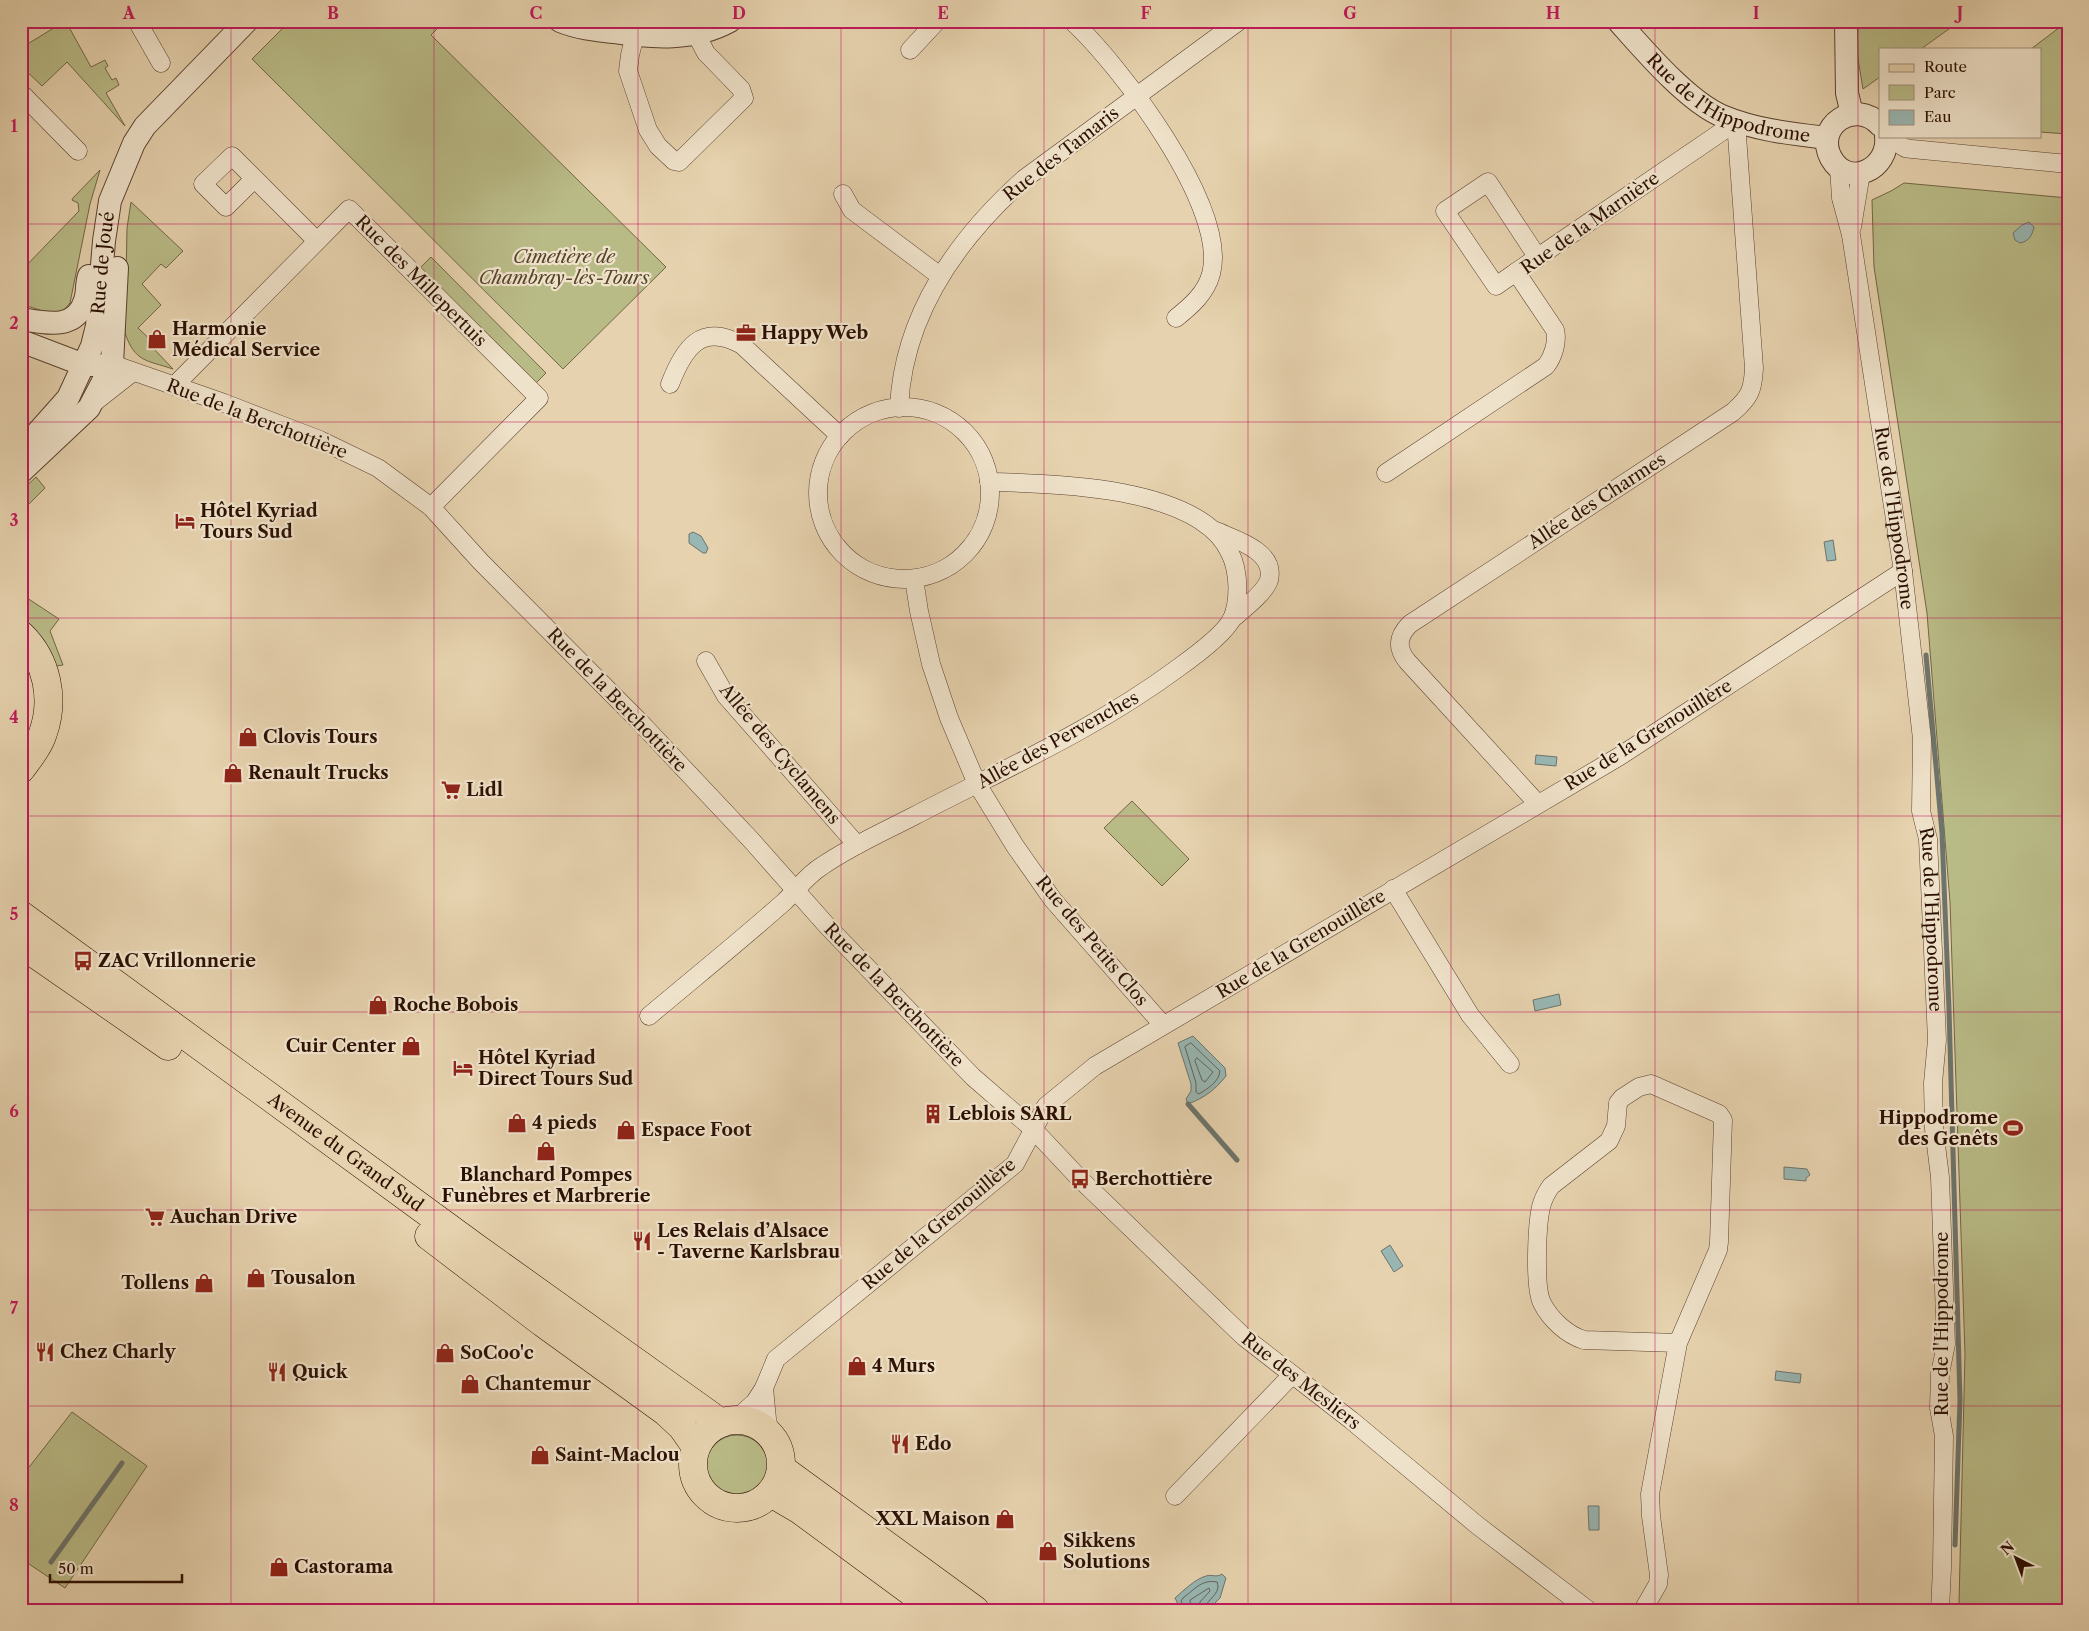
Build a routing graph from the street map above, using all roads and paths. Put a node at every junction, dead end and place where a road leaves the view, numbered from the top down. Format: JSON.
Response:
{"nodes":[{"id":1,"x":137,"y":21,"type":"edge"},
{"id":2,"x":247,"y":21,"type":"edge"},
{"id":3,"x":560,"y":21,"type":"edge"},
{"id":4,"x":730,"y":21,"type":"edge"},
{"id":5,"x":937,"y":21,"type":"edge"},
{"id":6,"x":1072,"y":21,"type":"edge"},
{"id":7,"x":1239,"y":21,"type":"edge"},
{"id":8,"x":1618,"y":21,"type":"edge"},
{"id":9,"x":1846,"y":21,"type":"edge"},
{"id":10,"x":696,"y":34,"type":"junction"},
{"id":11,"x":635,"y":35,"type":"junction"},
{"id":12,"x":910,"y":50,"type":"dead end"},
{"id":13,"x":161,"y":62,"type":"dead end"},
{"id":14,"x":21,"y":93,"type":"edge"},
{"id":15,"x":1136,"y":97,"type":"junction"},
{"id":16,"x":1852,"y":114,"type":"junction"},
{"id":17,"x":1736,"y":122,"type":"junction"},
{"id":18,"x":1879,"y":124,"type":"edge"},
{"id":19,"x":1827,"y":138,"type":"junction"},
{"id":20,"x":1886,"y":138,"type":"edge"},
{"id":21,"x":1889,"y":138,"type":"edge"},
{"id":22,"x":1912,"y":149,"type":"junction"},
{"id":23,"x":78,"y":151,"type":"dead end"},
{"id":24,"x":126,"y":162,"type":"junction"},
{"id":25,"x":2068,"y":164,"type":"edge"},
{"id":26,"x":1839,"y":166,"type":"junction"},
{"id":27,"x":1870,"y":168,"type":"junction"},
{"id":28,"x":254,"y":179,"type":"dead end"},
{"id":29,"x":843,"y":194,"type":"dead end"},
{"id":30,"x":1851,"y":235,"type":"junction"},
{"id":31,"x":104,"y":241,"type":"junction"},
{"id":32,"x":317,"y":241,"type":"junction"},
{"id":33,"x":1538,"y":258,"type":"junction"},
{"id":34,"x":1516,"y":272,"type":"junction"},
{"id":35,"x":940,"y":276,"type":"junction"},
{"id":36,"x":1176,"y":318,"type":"dead end"},
{"id":37,"x":27,"y":320,"type":"edge"},
{"id":38,"x":21,"y":341,"type":"edge"},
{"id":39,"x":88,"y":356,"type":"junction"},
{"id":40,"x":112,"y":364,"type":"junction"},
{"id":41,"x":132,"y":372,"type":"junction"},
{"id":42,"x":670,"y":384,"type":"dead end"},
{"id":43,"x":174,"y":386,"type":"junction"},
{"id":44,"x":89,"y":408,"type":"junction"},
{"id":45,"x":899,"y":408,"type":"junction"},
{"id":46,"x":840,"y":436,"type":"junction"},
{"id":47,"x":21,"y":451,"type":"edge"},
{"id":48,"x":21,"y":472,"type":"edge"},
{"id":49,"x":1386,"y":473,"type":"dead end"},
{"id":50,"x":989,"y":482,"type":"junction"},
{"id":51,"x":431,"y":507,"type":"junction"},
{"id":52,"x":1214,"y":530,"type":"junction"},
{"id":53,"x":1903,"y":571,"type":"junction"},
{"id":54,"x":914,"y":579,"type":"junction"},
{"id":55,"x":1231,"y":621,"type":"junction"},
{"id":56,"x":21,"y":636,"type":"edge"},
{"id":57,"x":706,"y":661,"type":"dead end"},
{"id":58,"x":21,"y":769,"type":"edge"},
{"id":59,"x":977,"y":784,"type":"junction"},
{"id":60,"x":1538,"y":804,"type":"junction"},
{"id":61,"x":857,"y":845,"type":"junction"},
{"id":62,"x":1393,"y":889,"type":"junction"},
{"id":63,"x":796,"y":890,"type":"junction"},
{"id":64,"x":21,"y":915,"type":"edge"},
{"id":65,"x":21,"y":944,"type":"edge"},
{"id":66,"x":648,"y":1016,"type":"dead end"},
{"id":67,"x":1163,"y":1025,"type":"junction"},
{"id":68,"x":1510,"y":1064,"type":"dead end"},
{"id":69,"x":1033,"y":1130,"type":"junction"},
{"id":70,"x":1678,"y":1343,"type":"junction"},
{"id":71,"x":1292,"y":1375,"type":"junction"},
{"id":72,"x":764,"y":1388,"type":"junction"},
{"id":73,"x":728,"y":1421,"type":"junction"},
{"id":74,"x":770,"y":1434,"type":"junction"},
{"id":75,"x":696,"y":1446,"type":"junction"},
{"id":76,"x":782,"y":1469,"type":"junction"},
{"id":77,"x":771,"y":1494,"type":"junction"},
{"id":78,"x":1175,"y":1496,"type":"dead end"},
{"id":79,"x":936,"y":1610,"type":"edge"},
{"id":80,"x":975,"y":1610,"type":"edge"},
{"id":81,"x":1588,"y":1610,"type":"edge"},
{"id":82,"x":1643,"y":1610,"type":"edge"},
{"id":83,"x":1940,"y":1610,"type":"edge"}],
"edges":[{"from":1,"to":13,"type":"street"},
{"from":2,"to":24,"type":"street","name":"Rue de Joué"},
{"from":3,"to":11,"type":"street"},
{"from":4,"to":10,"type":"street"},
{"from":5,"to":12,"type":"street"},
{"from":6,"to":15,"type":"street"},
{"from":7,"to":15,"type":"street","name":"Rue des Tamaris"},
{"from":8,"to":17,"type":"street","name":"Rue de l'Hippodrome"},
{"from":9,"to":16,"type":"street"},
{"from":10,"to":11,"type":"street"},
{"from":10,"to":11,"type":"street"},
{"from":14,"to":23,"type":"street"},
{"from":15,"to":35,"type":"street","name":"Rue des Tamaris"},
{"from":15,"to":36,"type":"street"},
{"from":16,"to":18,"type":"street"},
{"from":16,"to":19,"type":"street"},
{"from":17,"to":19,"type":"street","name":"Rue de l'Hippodrome"},
{"from":17,"to":33,"type":"street","name":"Rue de la Marnière"},
{"from":17,"to":60,"type":"street","name":"Allée des Charmes"},
{"from":19,"to":26,"type":"street"},
{"from":20,"to":27,"type":"street"},
{"from":21,"to":22,"type":"street"},
{"from":22,"to":25,"type":"street"},
{"from":22,"to":27,"type":"street"},
{"from":24,"to":31,"type":"street","name":"Rue de Joué"},
{"from":24,"to":40,"type":"street","name":"Rue de Joué"},
{"from":26,"to":27,"type":"street"},
{"from":26,"to":30,"type":"street","name":"Rue de l'Hippodrome"},
{"from":27,"to":30,"type":"street","name":"Rue de l'Hippodrome"},
{"from":28,"to":32,"type":"street"},
{"from":29,"to":35,"type":"street"},
{"from":30,"to":53,"type":"street","name":"Rue de l'Hippodrome"},
{"from":31,"to":37,"type":"street"},
{"from":31,"to":39,"type":"street","name":"Rue de Joué"},
{"from":32,"to":43,"type":"street","name":"Rue des Millepertuis"},
{"from":32,"to":51,"type":"street","name":"Rue des Millepertuis"},
{"from":33,"to":34,"type":"street","name":"Rue de la Marnière"},
{"from":33,"to":34,"type":"street"},
{"from":34,"to":49,"type":"street","name":"Rue de la Marnière"},
{"from":35,"to":45,"type":"street","name":"Rue des Tamaris"},
{"from":37,"to":39,"type":"street"},
{"from":38,"to":39,"type":"street"},
{"from":39,"to":40,"type":"street"},
{"from":39,"to":47,"type":"street","name":"Rue de Joué"},
{"from":40,"to":41,"type":"street","name":"Rue de la Berchottière"},
{"from":40,"to":44,"type":"street"},
{"from":41,"to":43,"type":"street","name":"Rue de la Berchottière"},
{"from":41,"to":44,"type":"street"},
{"from":42,"to":46,"type":"street"},
{"from":43,"to":51,"type":"street","name":"Rue de la Berchottière"},
{"from":44,"to":48,"type":"street"},
{"from":45,"to":46,"type":"street"},
{"from":45,"to":50,"type":"street"},
{"from":46,"to":54,"type":"street"},
{"from":50,"to":52,"type":"street"},
{"from":50,"to":54,"type":"street"},
{"from":51,"to":63,"type":"street","name":"Rue de la Berchottière"},
{"from":52,"to":55,"type":"street"},
{"from":52,"to":55,"type":"street","name":"Allée des Pervenches"},
{"from":53,"to":60,"type":"street","name":"Rue de la Grenouillère"},
{"from":53,"to":83,"type":"street","name":"Rue de l'Hippodrome"},
{"from":54,"to":59,"type":"street","name":"Rue des Petits Clos"},
{"from":55,"to":59,"type":"street","name":"Allée des Pervenches"},
{"from":56,"to":58,"type":"main road"},
{"from":57,"to":61,"type":"street","name":"Allée des Cyclamens"},
{"from":59,"to":61,"type":"street","name":"Allée des Pervenches"},
{"from":59,"to":67,"type":"street","name":"Rue des Petits Clos"},
{"from":60,"to":62,"type":"street","name":"Rue de la Grenouillère"},
{"from":61,"to":63,"type":"street","name":"Allée des Pervenches"},
{"from":62,"to":67,"type":"street","name":"Rue de la Grenouillère"},
{"from":62,"to":68,"type":"street"},
{"from":63,"to":66,"type":"street","name":"Allée des Pervenches"},
{"from":63,"to":69,"type":"street","name":"Rue de la Berchottière"},
{"from":64,"to":73,"type":"main road","name":"Avenue du Grand Sud"},
{"from":65,"to":75,"type":"main road","name":"Avenue du Grand Sud"},
{"from":67,"to":69,"type":"street","name":"Rue de la Grenouillère"},
{"from":69,"to":71,"type":"street","name":"Rue des Mesliers"},
{"from":69,"to":72,"type":"street","name":"Rue de la Grenouillère"},
{"from":70,"to":70,"type":"street"},
{"from":70,"to":82,"type":"street"},
{"from":71,"to":78,"type":"street"},
{"from":71,"to":81,"type":"street","name":"Rue des Mesliers"},
{"from":72,"to":73,"type":"street","name":"Rue de la Grenouillère"},
{"from":72,"to":74,"type":"street","name":"Rue de la Grenouillère"},
{"from":73,"to":74,"type":"main road"},
{"from":73,"to":75,"type":"main road"},
{"from":74,"to":76,"type":"main road"},
{"from":75,"to":77,"type":"main road"},
{"from":76,"to":77,"type":"main road"},
{"from":76,"to":80,"type":"main road"},
{"from":77,"to":79,"type":"main road"}]}
